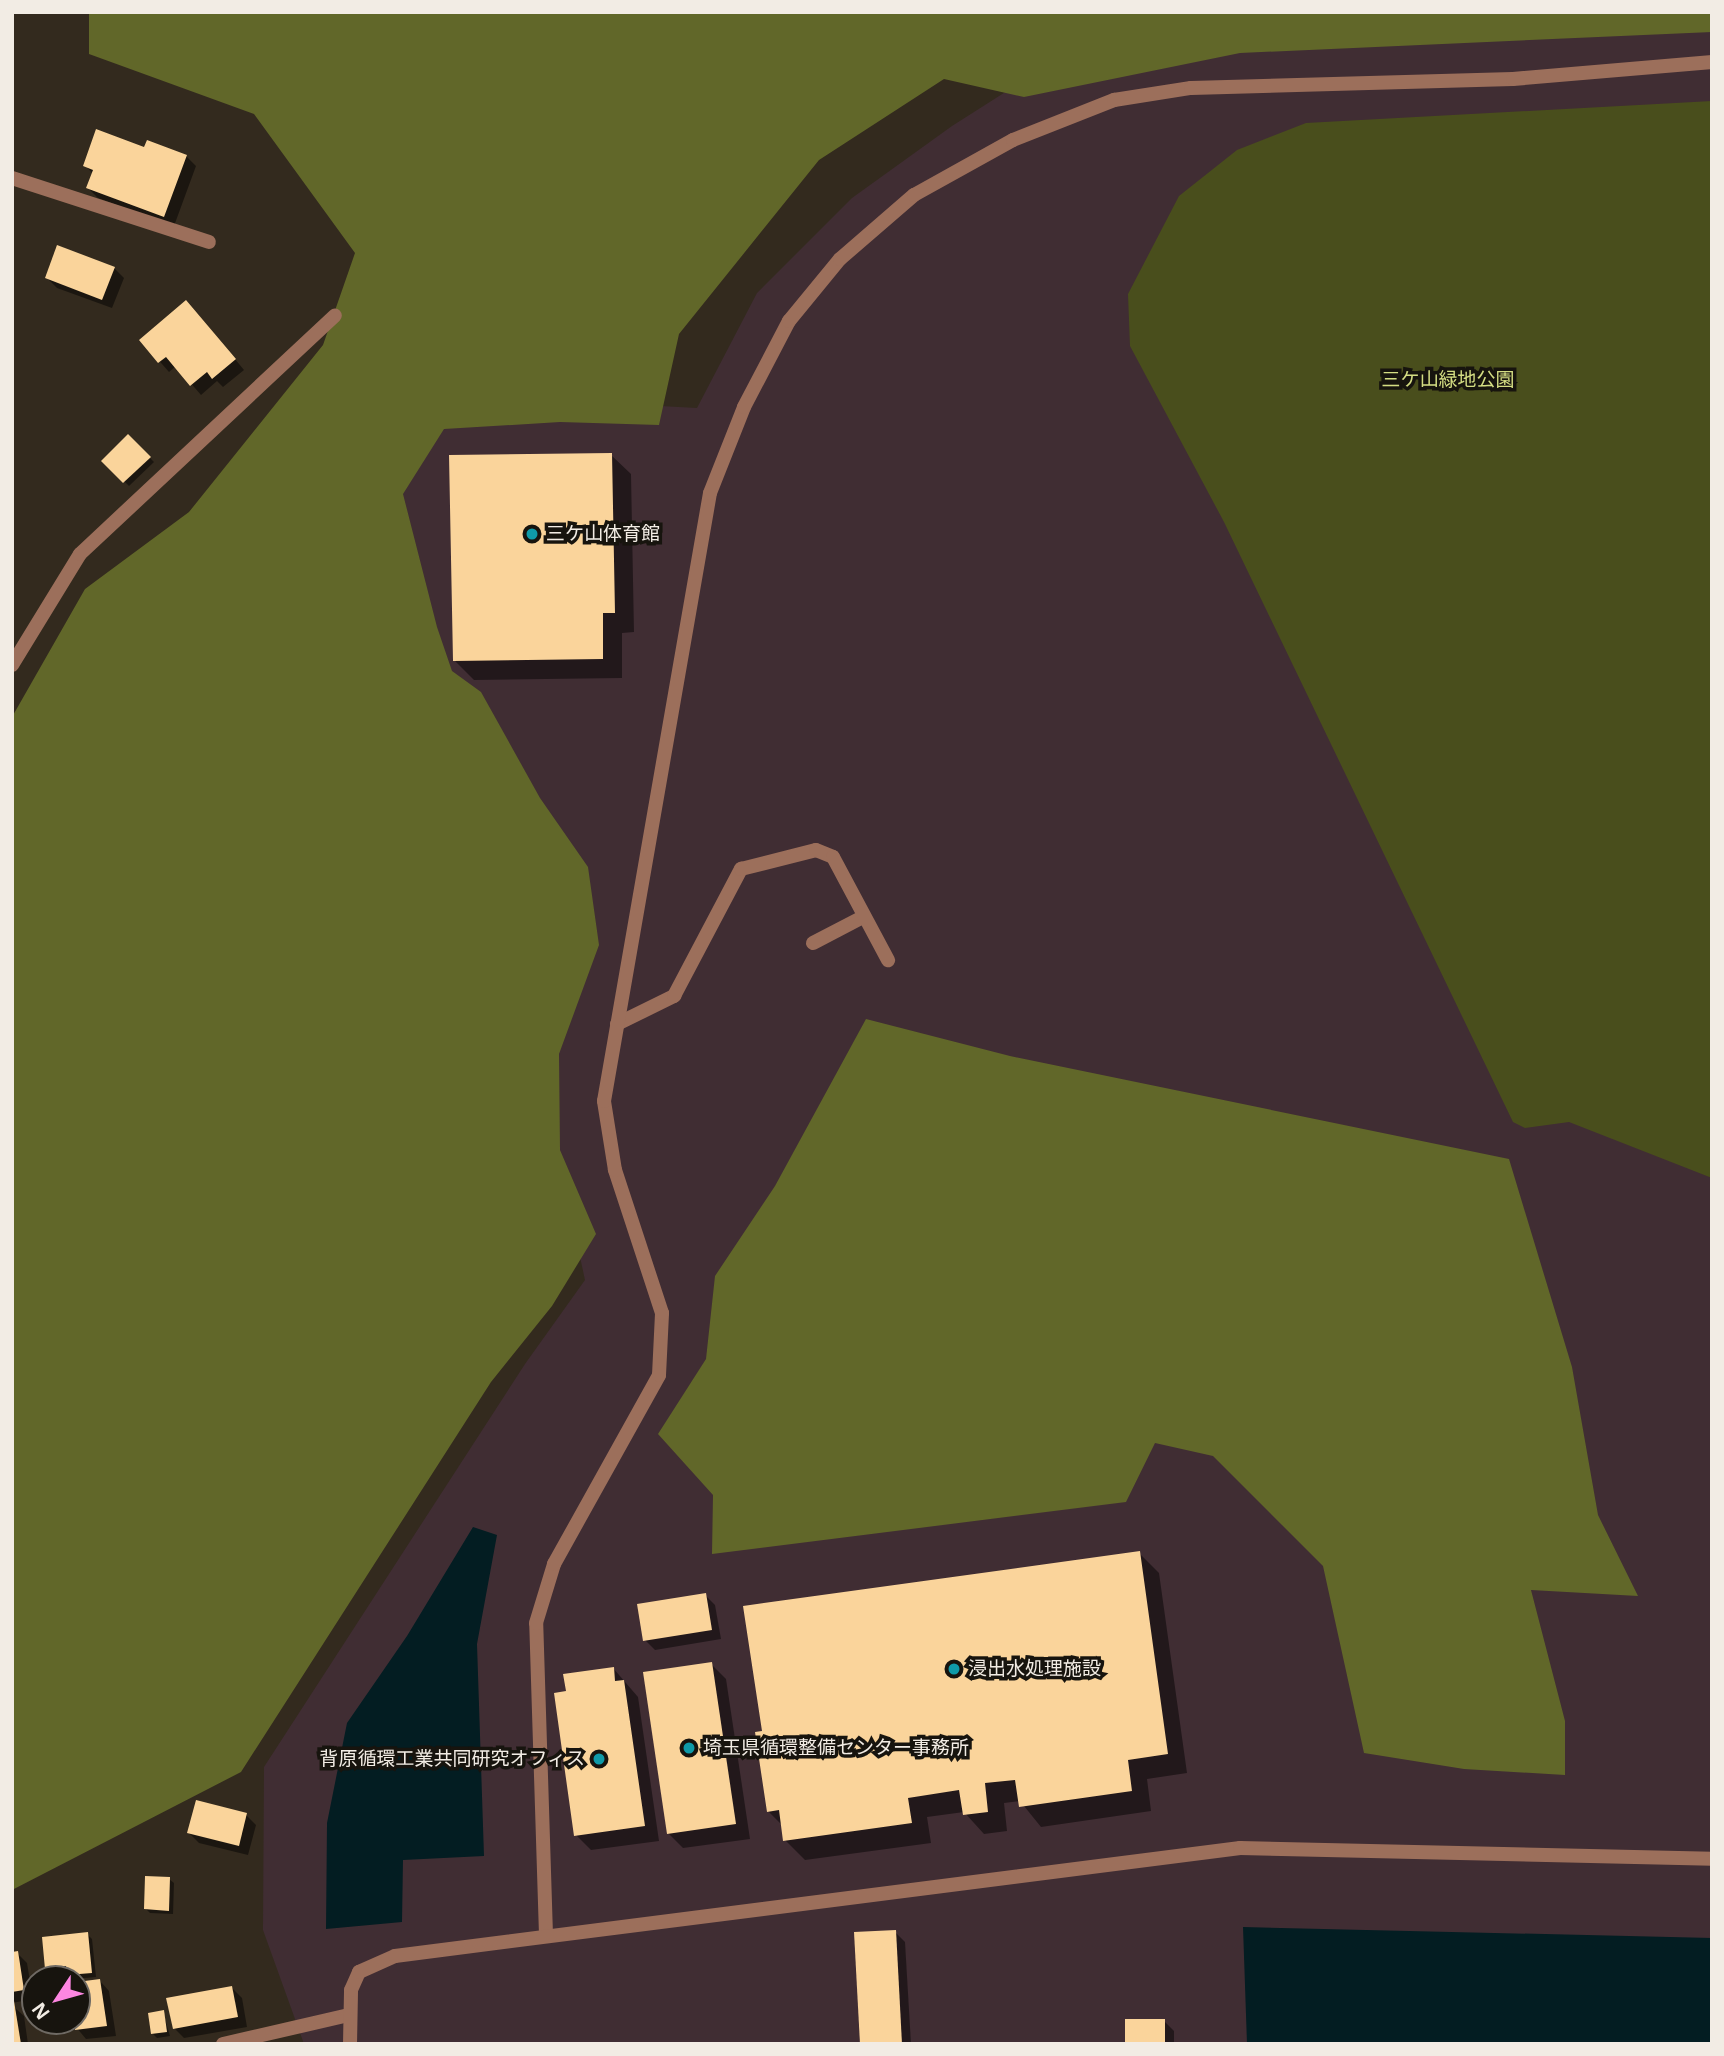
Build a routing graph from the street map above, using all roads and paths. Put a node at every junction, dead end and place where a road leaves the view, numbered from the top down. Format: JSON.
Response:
{"nodes":[{"id":1,"x":1712,"y":62,"type":"edge"},
{"id":2,"x":12,"y":178,"type":"edge"},
{"id":3,"x":209,"y":242,"type":"dead end"},
{"id":4,"x":335,"y":315,"type":"dead end"},
{"id":5,"x":12,"y":665,"type":"edge"},
{"id":6,"x":863,"y":917,"type":"junction"},
{"id":7,"x":813,"y":943,"type":"dead end"},
{"id":8,"x":888,"y":960,"type":"dead end"},
{"id":9,"x":617,"y":1024,"type":"junction"},
{"id":10,"x":1712,"y":1859,"type":"edge"},
{"id":11,"x":547,"y":1935,"type":"junction"},
{"id":12,"x":349,"y":2015,"type":"junction"},
{"id":13,"x":223,"y":2044,"type":"edge"},
{"id":14,"x":350,"y":2044,"type":"edge"}],
"edges":[{"from":1,"to":9,"type":"street"},
{"from":2,"to":3,"type":"street"},
{"from":4,"to":5,"type":"street"},
{"from":6,"to":7,"type":"street"},
{"from":6,"to":8,"type":"street"},
{"from":6,"to":9,"type":"street"},
{"from":9,"to":11,"type":"street"},
{"from":10,"to":11,"type":"street"},
{"from":11,"to":12,"type":"street"},
{"from":12,"to":13,"type":"street"},
{"from":12,"to":14,"type":"street"}]}
